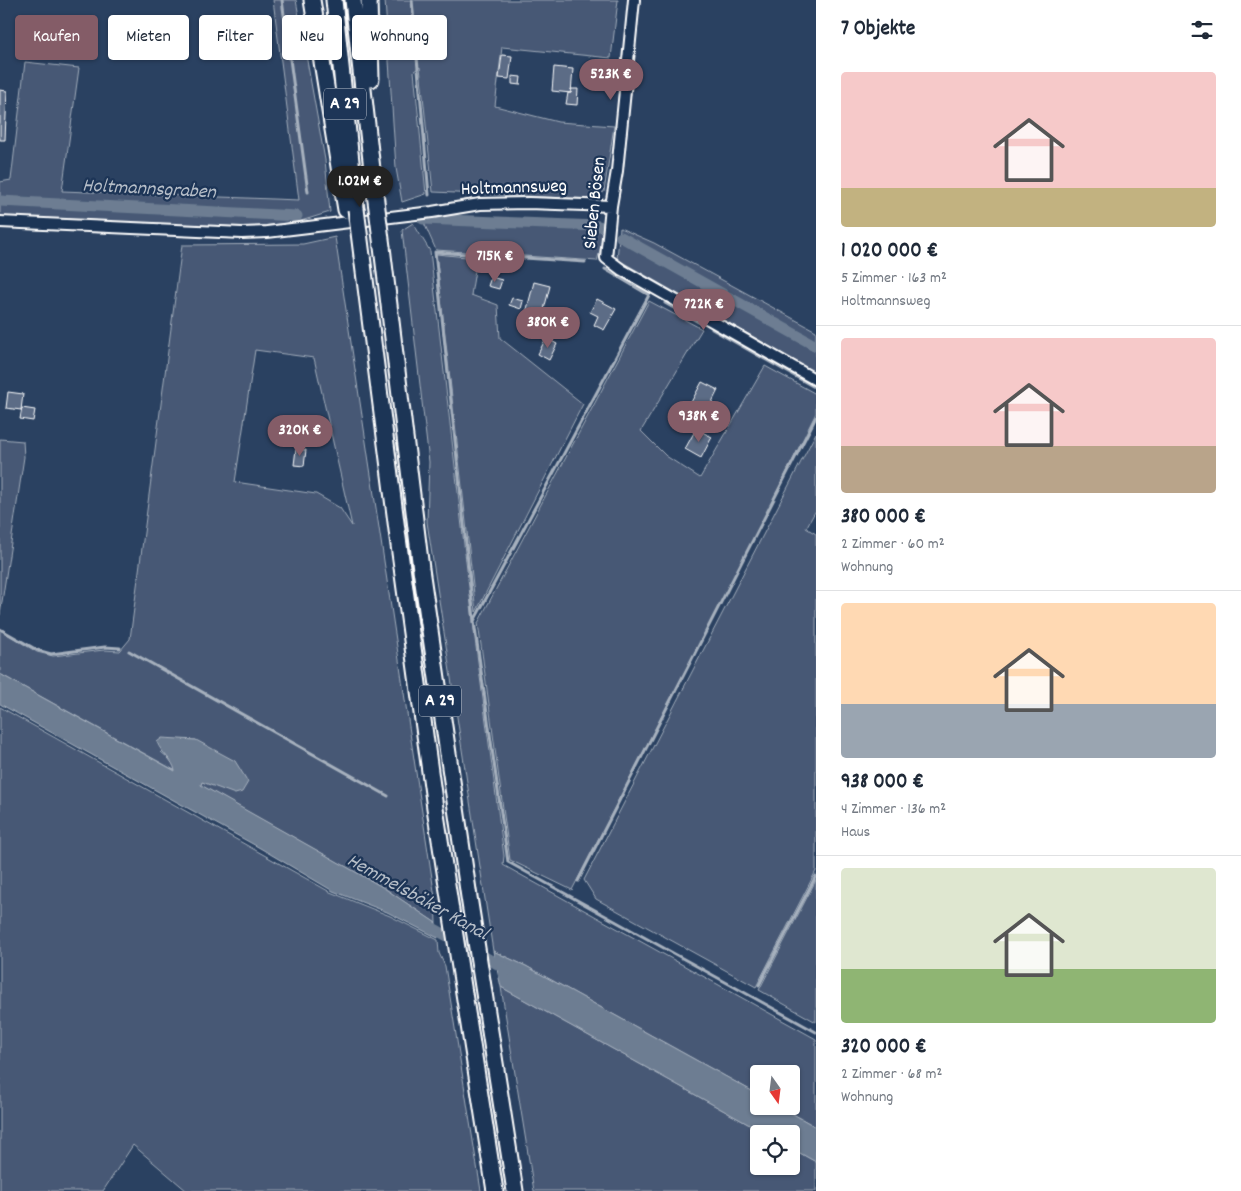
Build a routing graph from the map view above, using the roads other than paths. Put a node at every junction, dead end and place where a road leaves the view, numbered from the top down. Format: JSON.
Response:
{"nodes":[{"id":1,"x":312,"y":0,"type":"edge"},
{"id":2,"x":334,"y":0,"type":"edge"},
{"id":3,"x":354,"y":0,"type":"edge"},
{"id":4,"x":370,"y":0,"type":"edge"},
{"id":5,"x":634,"y":0,"type":"edge"},
{"id":6,"x":373,"y":178,"type":"junction"},
{"id":7,"x":611,"y":206,"type":"junction"},
{"id":8,"x":351,"y":209,"type":"junction"},
{"id":9,"x":0,"y":222,"type":"edge"},
{"id":10,"x":816,"y":380,"type":"edge"},
{"id":11,"x":495,"y":1191,"type":"edge"},
{"id":12,"x":515,"y":1191,"type":"edge"}],
"edges":[{"from":1,"to":8,"type":"highway"},
{"from":2,"to":8,"type":"highway","number":"A 29"},
{"from":3,"to":6,"type":"highway","number":"A 29"},
{"from":4,"to":6,"type":"highway"},
{"from":5,"to":7,"type":"street","name":"Sieben Bösen"},
{"from":6,"to":12,"type":"highway","number":"A 29","bridge":true},
{"from":7,"to":9,"type":"street","name":"Holtmannsweg"},
{"from":7,"to":10,"type":"street","name":"Sieben Bösen"},
{"from":8,"to":11,"type":"highway","number":"A 29","bridge":true}]}
